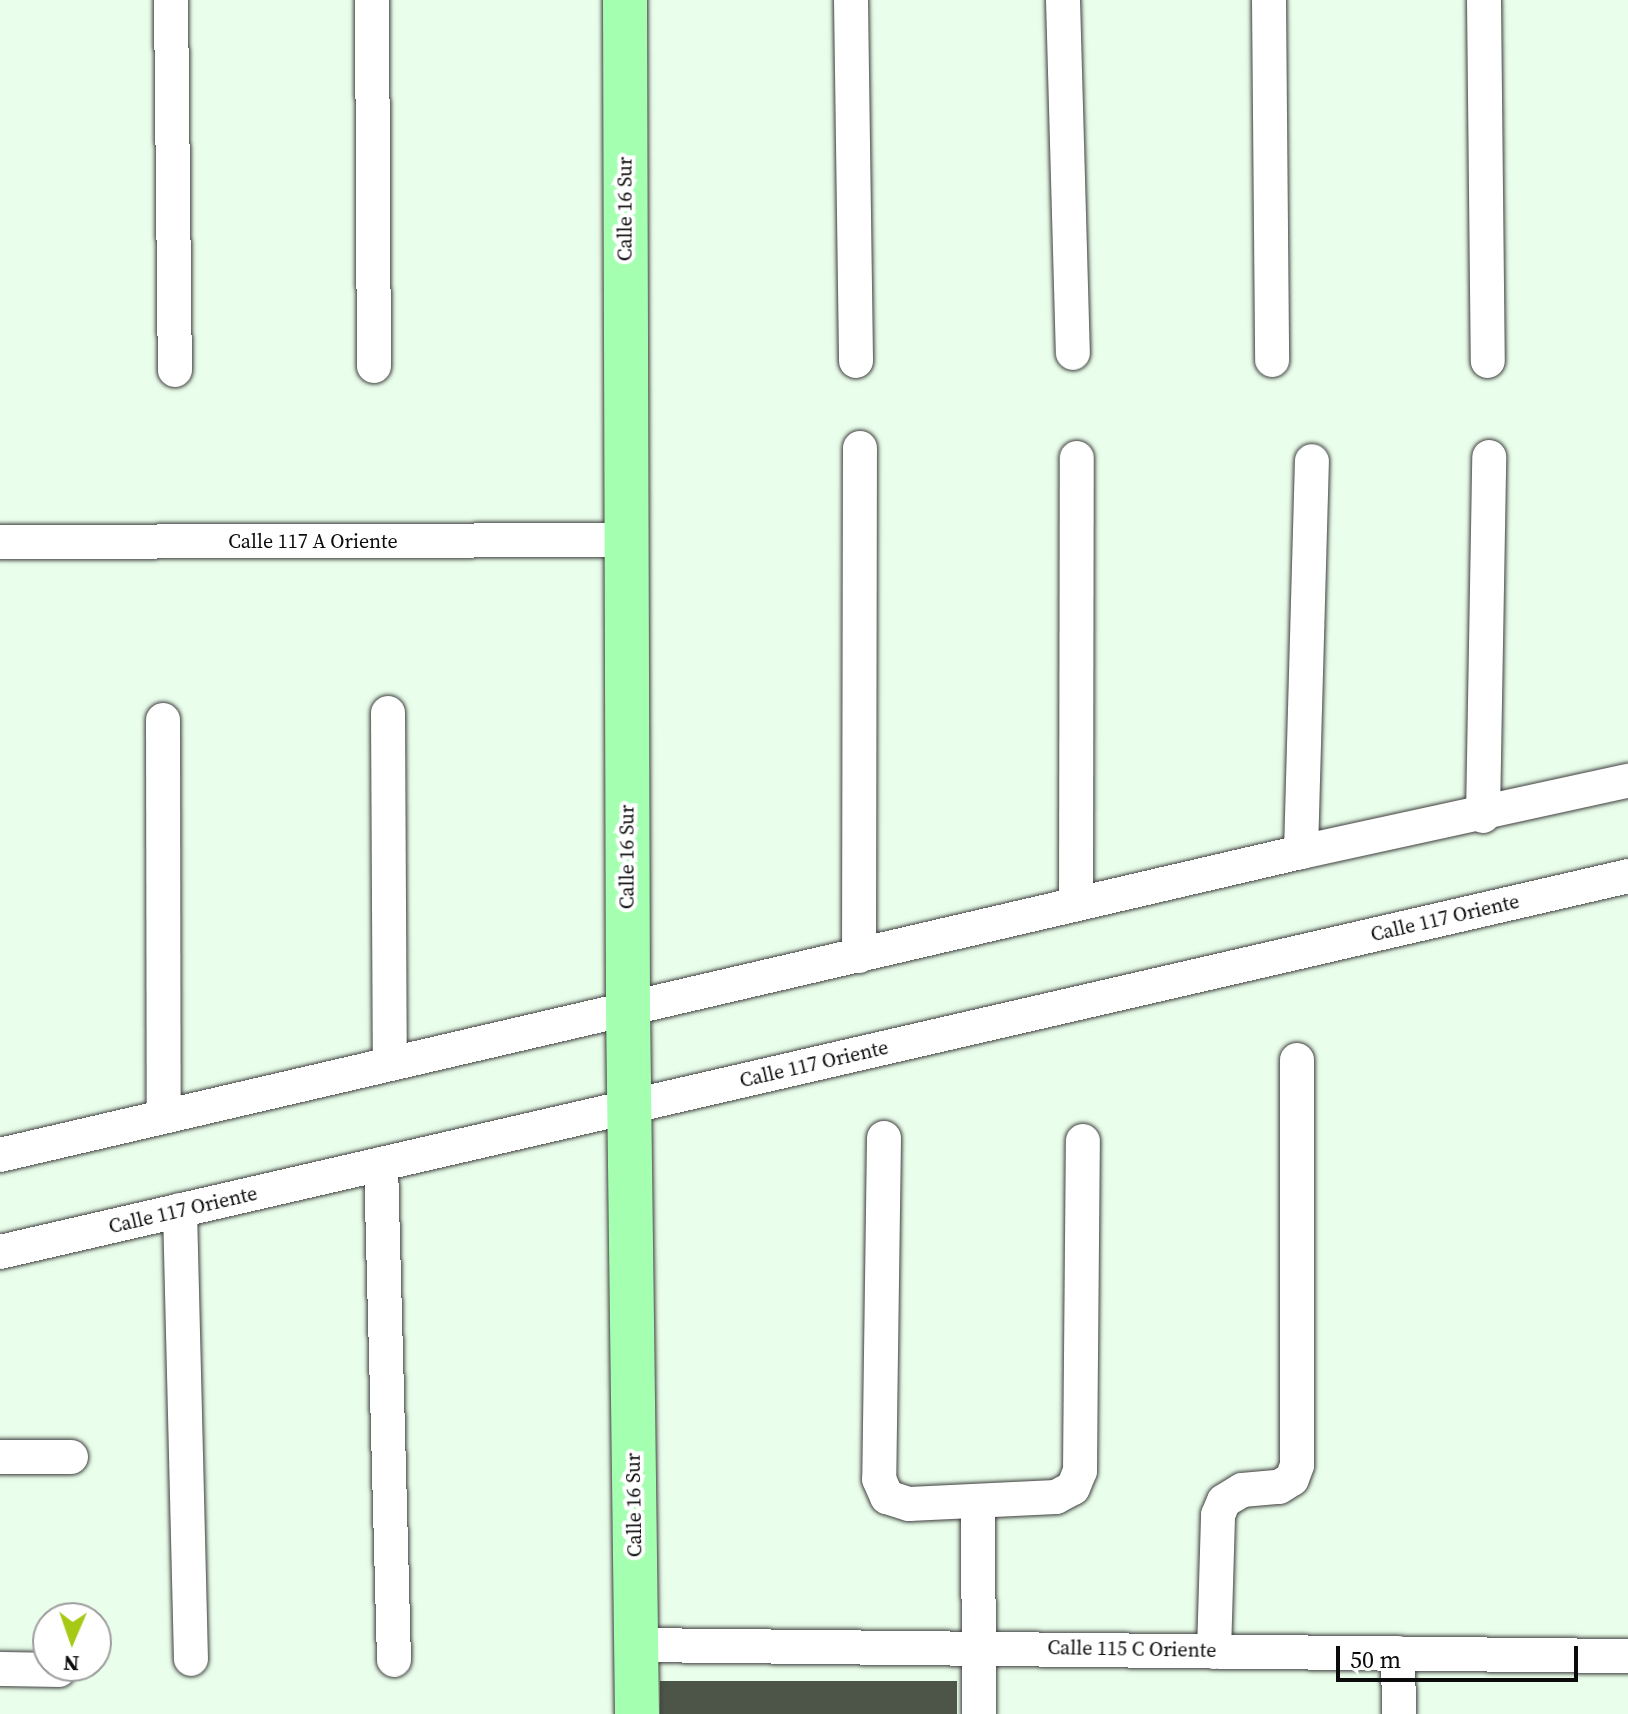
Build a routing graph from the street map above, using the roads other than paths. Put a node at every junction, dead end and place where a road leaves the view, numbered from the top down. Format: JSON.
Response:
{"nodes":[{"id":1,"x":171,"y":0,"type":"edge"},
{"id":2,"x":372,"y":0,"type":"edge"},
{"id":3,"x":625,"y":0,"type":"edge"},
{"id":4,"x":851,"y":0,"type":"edge"},
{"id":5,"x":1063,"y":0,"type":"edge"},
{"id":6,"x":1269,"y":0,"type":"edge"},
{"id":7,"x":1484,"y":0,"type":"edge"},
{"id":8,"x":1073,"y":353,"type":"dead end"},
{"id":9,"x":1272,"y":360,"type":"dead end"},
{"id":10,"x":856,"y":361,"type":"dead end"},
{"id":11,"x":1488,"y":361,"type":"dead end"},
{"id":12,"x":374,"y":366,"type":"dead end"},
{"id":13,"x":175,"y":370,"type":"dead end"},
{"id":14,"x":860,"y":448,"type":"dead end"},
{"id":15,"x":1489,"y":457,"type":"dead end"},
{"id":16,"x":1077,"y":458,"type":"dead end"},
{"id":17,"x":1312,"y":461,"type":"dead end"},
{"id":18,"x":626,"y":540,"type":"junction"},
{"id":19,"x":0,"y":542,"type":"edge"},
{"id":20,"x":388,"y":713,"type":"dead end"},
{"id":21,"x":163,"y":720,"type":"dead end"},
{"id":22,"x":1628,"y":781,"type":"edge"},
{"id":23,"x":1483,"y":816,"type":"junction"},
{"id":24,"x":1301,"y":852,"type":"junction"},
{"id":25,"x":1628,"y":876,"type":"edge"},
{"id":26,"x":1076,"y":904,"type":"junction"},
{"id":27,"x":859,"y":956,"type":"junction"},
{"id":28,"x":628,"y":1008,"type":"junction"},
{"id":29,"x":1297,"y":1060,"type":"dead end"},
{"id":30,"x":390,"y":1063,"type":"junction"},
{"id":31,"x":629,"y":1106,"type":"junction"},
{"id":32,"x":164,"y":1115,"type":"junction"},
{"id":33,"x":884,"y":1138,"type":"dead end"},
{"id":34,"x":1083,"y":1141,"type":"dead end"},
{"id":35,"x":0,"y":1155,"type":"edge"},
{"id":36,"x":381,"y":1164,"type":"junction"},
{"id":37,"x":180,"y":1210,"type":"junction"},
{"id":38,"x":0,"y":1252,"type":"edge"},
{"id":39,"x":0,"y":1457,"type":"edge"},
{"id":40,"x":71,"y":1457,"type":"dead end"},
{"id":41,"x":978,"y":1501,"type":"junction"},
{"id":42,"x":636,"y":1645,"type":"junction"},
{"id":43,"x":980,"y":1646,"type":"junction"},
{"id":44,"x":1214,"y":1652,"type":"junction"},
{"id":45,"x":1398,"y":1653,"type":"junction"},
{"id":46,"x":1628,"y":1656,"type":"edge"},
{"id":47,"x":191,"y":1659,"type":"dead end"},
{"id":48,"x":394,"y":1660,"type":"dead end"},
{"id":49,"x":0,"y":1669,"type":"edge"},
{"id":50,"x":32,"y":1670,"type":"edge"},
{"id":51,"x":637,"y":1714,"type":"edge"},
{"id":52,"x":979,"y":1714,"type":"edge"},
{"id":53,"x":1399,"y":1714,"type":"edge"}],
"edges":[{"from":1,"to":13,"type":"street"},
{"from":2,"to":12,"type":"street"},
{"from":3,"to":18,"type":"street","name":"Calle 16 Sur"},
{"from":4,"to":10,"type":"street"},
{"from":5,"to":8,"type":"street"},
{"from":6,"to":9,"type":"street"},
{"from":7,"to":11,"type":"street"},
{"from":14,"to":27,"type":"street"},
{"from":15,"to":23,"type":"street"},
{"from":16,"to":26,"type":"street"},
{"from":17,"to":24,"type":"street"},
{"from":18,"to":19,"type":"street","name":"Calle 117 A Oriente"},
{"from":18,"to":28,"type":"street","name":"Calle 16 Sur"},
{"from":20,"to":30,"type":"street"},
{"from":21,"to":32,"type":"street"},
{"from":22,"to":23,"type":"street"},
{"from":23,"to":24,"type":"street"},
{"from":24,"to":26,"type":"street"},
{"from":25,"to":31,"type":"street","name":"Calle 117 Oriente"},
{"from":26,"to":27,"type":"street"},
{"from":27,"to":28,"type":"street"},
{"from":28,"to":30,"type":"street"},
{"from":28,"to":31,"type":"street","name":"Calle 16 Sur"},
{"from":29,"to":44,"type":"street"},
{"from":30,"to":32,"type":"street"},
{"from":31,"to":36,"type":"street","name":"Calle 117 Oriente"},
{"from":31,"to":42,"type":"street","name":"Calle 16 Sur"},
{"from":32,"to":35,"type":"street"},
{"from":33,"to":41,"type":"street"},
{"from":34,"to":41,"type":"street"},
{"from":36,"to":37,"type":"street","name":"Calle 117 Oriente"},
{"from":36,"to":48,"type":"street"},
{"from":37,"to":38,"type":"street","name":"Calle 117 Oriente"},
{"from":37,"to":47,"type":"street"},
{"from":39,"to":40,"type":"street"},
{"from":41,"to":43,"type":"street"},
{"from":42,"to":43,"type":"street","name":"Calle 115 C Oriente"},
{"from":42,"to":51,"type":"street","name":"Calle 16 Sur"},
{"from":43,"to":44,"type":"street","name":"Calle 115 C Oriente"},
{"from":43,"to":52,"type":"street"},
{"from":44,"to":45,"type":"street","name":"Calle 115 C Oriente"},
{"from":45,"to":46,"type":"street","name":"Calle 115 C Oriente"},
{"from":45,"to":53,"type":"street"},
{"from":49,"to":50,"type":"street"}]}
